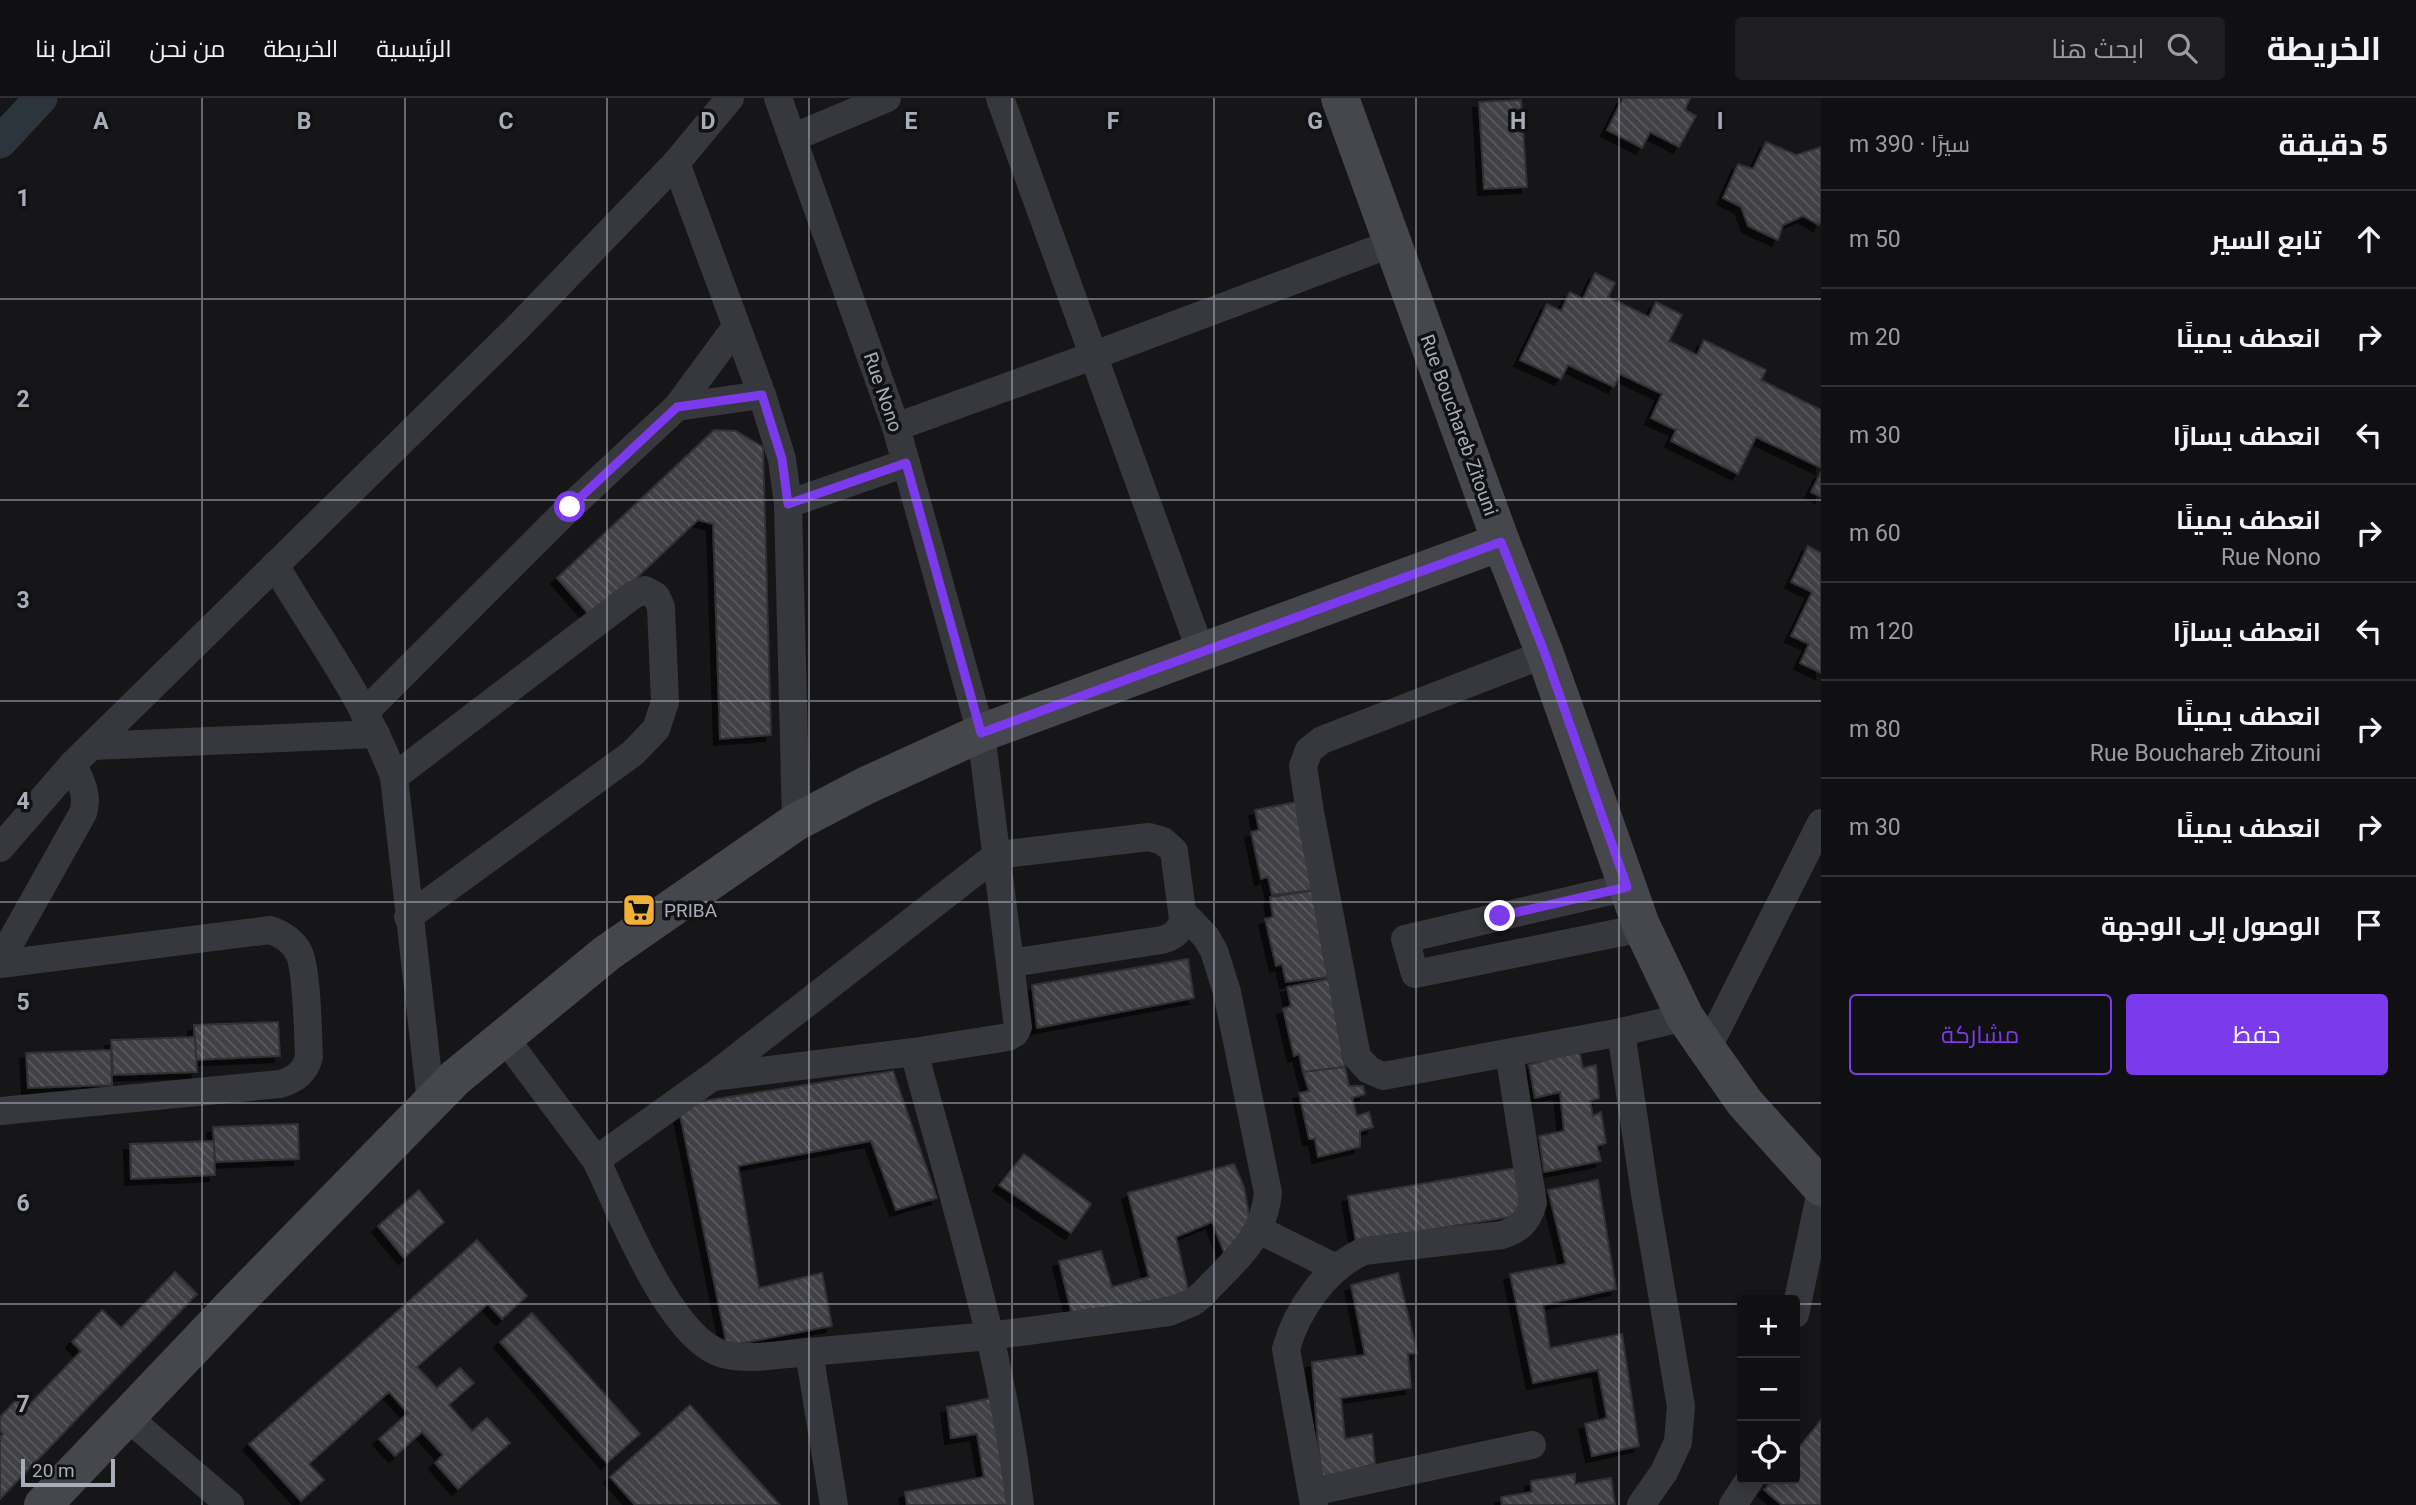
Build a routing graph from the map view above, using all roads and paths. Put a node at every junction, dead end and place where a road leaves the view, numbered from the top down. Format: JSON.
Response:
{"nodes":[{"id":1,"x":730,"y":98,"type":"edge"},
{"id":2,"x":778,"y":98,"type":"edge"},
{"id":3,"x":887,"y":98,"type":"edge"},
{"id":4,"x":1000,"y":98,"type":"edge"},
{"id":5,"x":1340,"y":98,"type":"edge"},
{"id":6,"x":792,"y":138,"type":"junction"},
{"id":7,"x":676,"y":163,"type":"junction"},
{"id":8,"x":1393,"y":243,"type":"junction"},
{"id":9,"x":736,"y":327,"type":"junction"},
{"id":10,"x":1095,"y":355,"type":"junction"},
{"id":11,"x":762,"y":395,"type":"junction"},
{"id":12,"x":677,"y":407,"type":"junction"},
{"id":13,"x":896,"y":427,"type":"junction"},
{"id":14,"x":906,"y":463,"type":"junction"},
{"id":15,"x":788,"y":504,"type":"junction"},
{"id":16,"x":1501,"y":542,"type":"junction"},
{"id":17,"x":275,"y":565,"type":"junction"},
{"id":18,"x":1202,"y":652,"type":"junction"},
{"id":19,"x":1545,"y":654,"type":"junction"},
{"id":20,"x":370,"y":724,"type":"junction"},
{"id":21,"x":981,"y":733,"type":"junction"},
{"id":22,"x":82,"y":755,"type":"junction"},
{"id":23,"x":394,"y":777,"type":"junction"},
{"id":24,"x":796,"y":822,"type":"junction"},
{"id":25,"x":1821,"y":823,"type":"edge"},
{"id":26,"x":0,"y":848,"type":"edge"},
{"id":27,"x":997,"y":855,"type":"junction"},
{"id":28,"x":1627,"y":887,"type":"junction"},
{"id":29,"x":1183,"y":913,"type":"junction"},
{"id":30,"x":408,"y":917,"type":"junction"},
{"id":31,"x":1642,"y":928,"type":"junction"},
{"id":32,"x":0,"y":962,"type":"edge"},
{"id":33,"x":1011,"y":963,"type":"junction"},
{"id":34,"x":1685,"y":1017,"type":"junction"},
{"id":35,"x":1621,"y":1032,"type":"junction"},
{"id":36,"x":504,"y":1037,"type":"junction"},
{"id":37,"x":1707,"y":1049,"type":"junction"},
{"id":38,"x":914,"y":1052,"type":"junction"},
{"id":39,"x":1509,"y":1053,"type":"junction"},
{"id":40,"x":712,"y":1077,"type":"junction"},
{"id":41,"x":431,"y":1102,"type":"junction"},
{"id":42,"x":0,"y":1111,"type":"edge"},
{"id":43,"x":596,"y":1160,"type":"junction"},
{"id":44,"x":1821,"y":1189,"type":"edge"},
{"id":45,"x":1259,"y":1230,"type":"junction"},
{"id":46,"x":1336,"y":1268,"type":"junction"},
{"id":47,"x":1799,"y":1295,"type":"edge"},
{"id":48,"x":990,"y":1336,"type":"junction"},
{"id":49,"x":809,"y":1352,"type":"junction"},
{"id":50,"x":127,"y":1417,"type":"junction"},
{"id":51,"x":1532,"y":1445,"type":"dead end"},
{"id":52,"x":1313,"y":1498,"type":"edge"},
{"id":53,"x":43,"y":1505,"type":"edge"},
{"id":54,"x":230,"y":1505,"type":"edge"},
{"id":55,"x":834,"y":1505,"type":"edge"},
{"id":56,"x":1020,"y":1505,"type":"edge"},
{"id":57,"x":1641,"y":1505,"type":"edge"}],
"edges":[{"from":1,"to":7,"type":"street"},
{"from":2,"to":6,"type":"street","name":"Rue Nono"},
{"from":3,"to":6,"type":"street"},
{"from":4,"to":10,"type":"street"},
{"from":5,"to":8,"type":"street","name":"Rue Bouchareb Zitouni"},
{"from":6,"to":13,"type":"street","name":"Rue Nono"},
{"from":7,"to":9,"type":"street"},
{"from":7,"to":17,"type":"street"},
{"from":8,"to":10,"type":"street"},
{"from":8,"to":16,"type":"street","name":"Rue Bouchareb Zitouni"},
{"from":9,"to":11,"type":"street"},
{"from":9,"to":12,"type":"street"},
{"from":10,"to":13,"type":"street"},
{"from":10,"to":18,"type":"street"},
{"from":11,"to":12,"type":"street"},
{"from":11,"to":15,"type":"street"},
{"from":12,"to":20,"type":"street"},
{"from":13,"to":14,"type":"street","name":"Rue Nono"},
{"from":14,"to":15,"type":"street"},
{"from":14,"to":21,"type":"street","name":"Rue Nono"},
{"from":15,"to":24,"type":"street"},
{"from":16,"to":18,"type":"street"},
{"from":16,"to":19,"type":"street","name":"Rue Bouchareb Zitouni"},
{"from":17,"to":20,"type":"street"},
{"from":17,"to":22,"type":"street"},
{"from":18,"to":21,"type":"street"},
{"from":19,"to":28,"type":"street","name":"Rue Bouchareb Zitouni"},
{"from":19,"to":39,"type":"street"},
{"from":20,"to":22,"type":"street"},
{"from":20,"to":23,"type":"street"},
{"from":21,"to":24,"type":"street"},
{"from":21,"to":27,"type":"street","name":"Rue Nono"},
{"from":22,"to":26,"type":"street"},
{"from":22,"to":32,"type":"street"},
{"from":23,"to":30,"type":"street"},
{"from":23,"to":30,"type":"street"},
{"from":24,"to":36,"type":"street"},
{"from":25,"to":37,"type":"street"},
{"from":27,"to":29,"type":"street"},
{"from":27,"to":33,"type":"street","name":"Rue Nono"},
{"from":27,"to":40,"type":"street"},
{"from":28,"to":31,"type":"street","name":"Rue Bouchareb Zitouni"},
{"from":28,"to":31,"type":"street"},
{"from":29,"to":33,"type":"street"},
{"from":29,"to":45,"type":"street"},
{"from":30,"to":41,"type":"street"},
{"from":31,"to":34,"type":"street","name":"Rue Bouchareb Zitouni"},
{"from":32,"to":42,"type":"street"},
{"from":33,"to":38,"type":"street","name":"Rue Nono"},
{"from":34,"to":35,"type":"street"},
{"from":34,"to":37,"type":"street","name":"Rue Bouchareb Zitouni"},
{"from":35,"to":39,"type":"street"},
{"from":35,"to":57,"type":"street"},
{"from":36,"to":41,"type":"street"},
{"from":36,"to":43,"type":"street"},
{"from":37,"to":44,"type":"street","name":"Rue Bouchareb Zitouni"},
{"from":38,"to":40,"type":"street"},
{"from":38,"to":48,"type":"street"},
{"from":39,"to":46,"type":"street"},
{"from":40,"to":43,"type":"street"},
{"from":41,"to":50,"type":"street"},
{"from":43,"to":49,"type":"street"},
{"from":44,"to":47,"type":"street"},
{"from":45,"to":46,"type":"street"},
{"from":45,"to":48,"type":"street"},
{"from":46,"to":52,"type":"street"},
{"from":48,"to":49,"type":"street"},
{"from":48,"to":56,"type":"street"},
{"from":49,"to":55,"type":"street"},
{"from":50,"to":53,"type":"street"},
{"from":50,"to":54,"type":"street"},
{"from":51,"to":52,"type":"street"}]}
